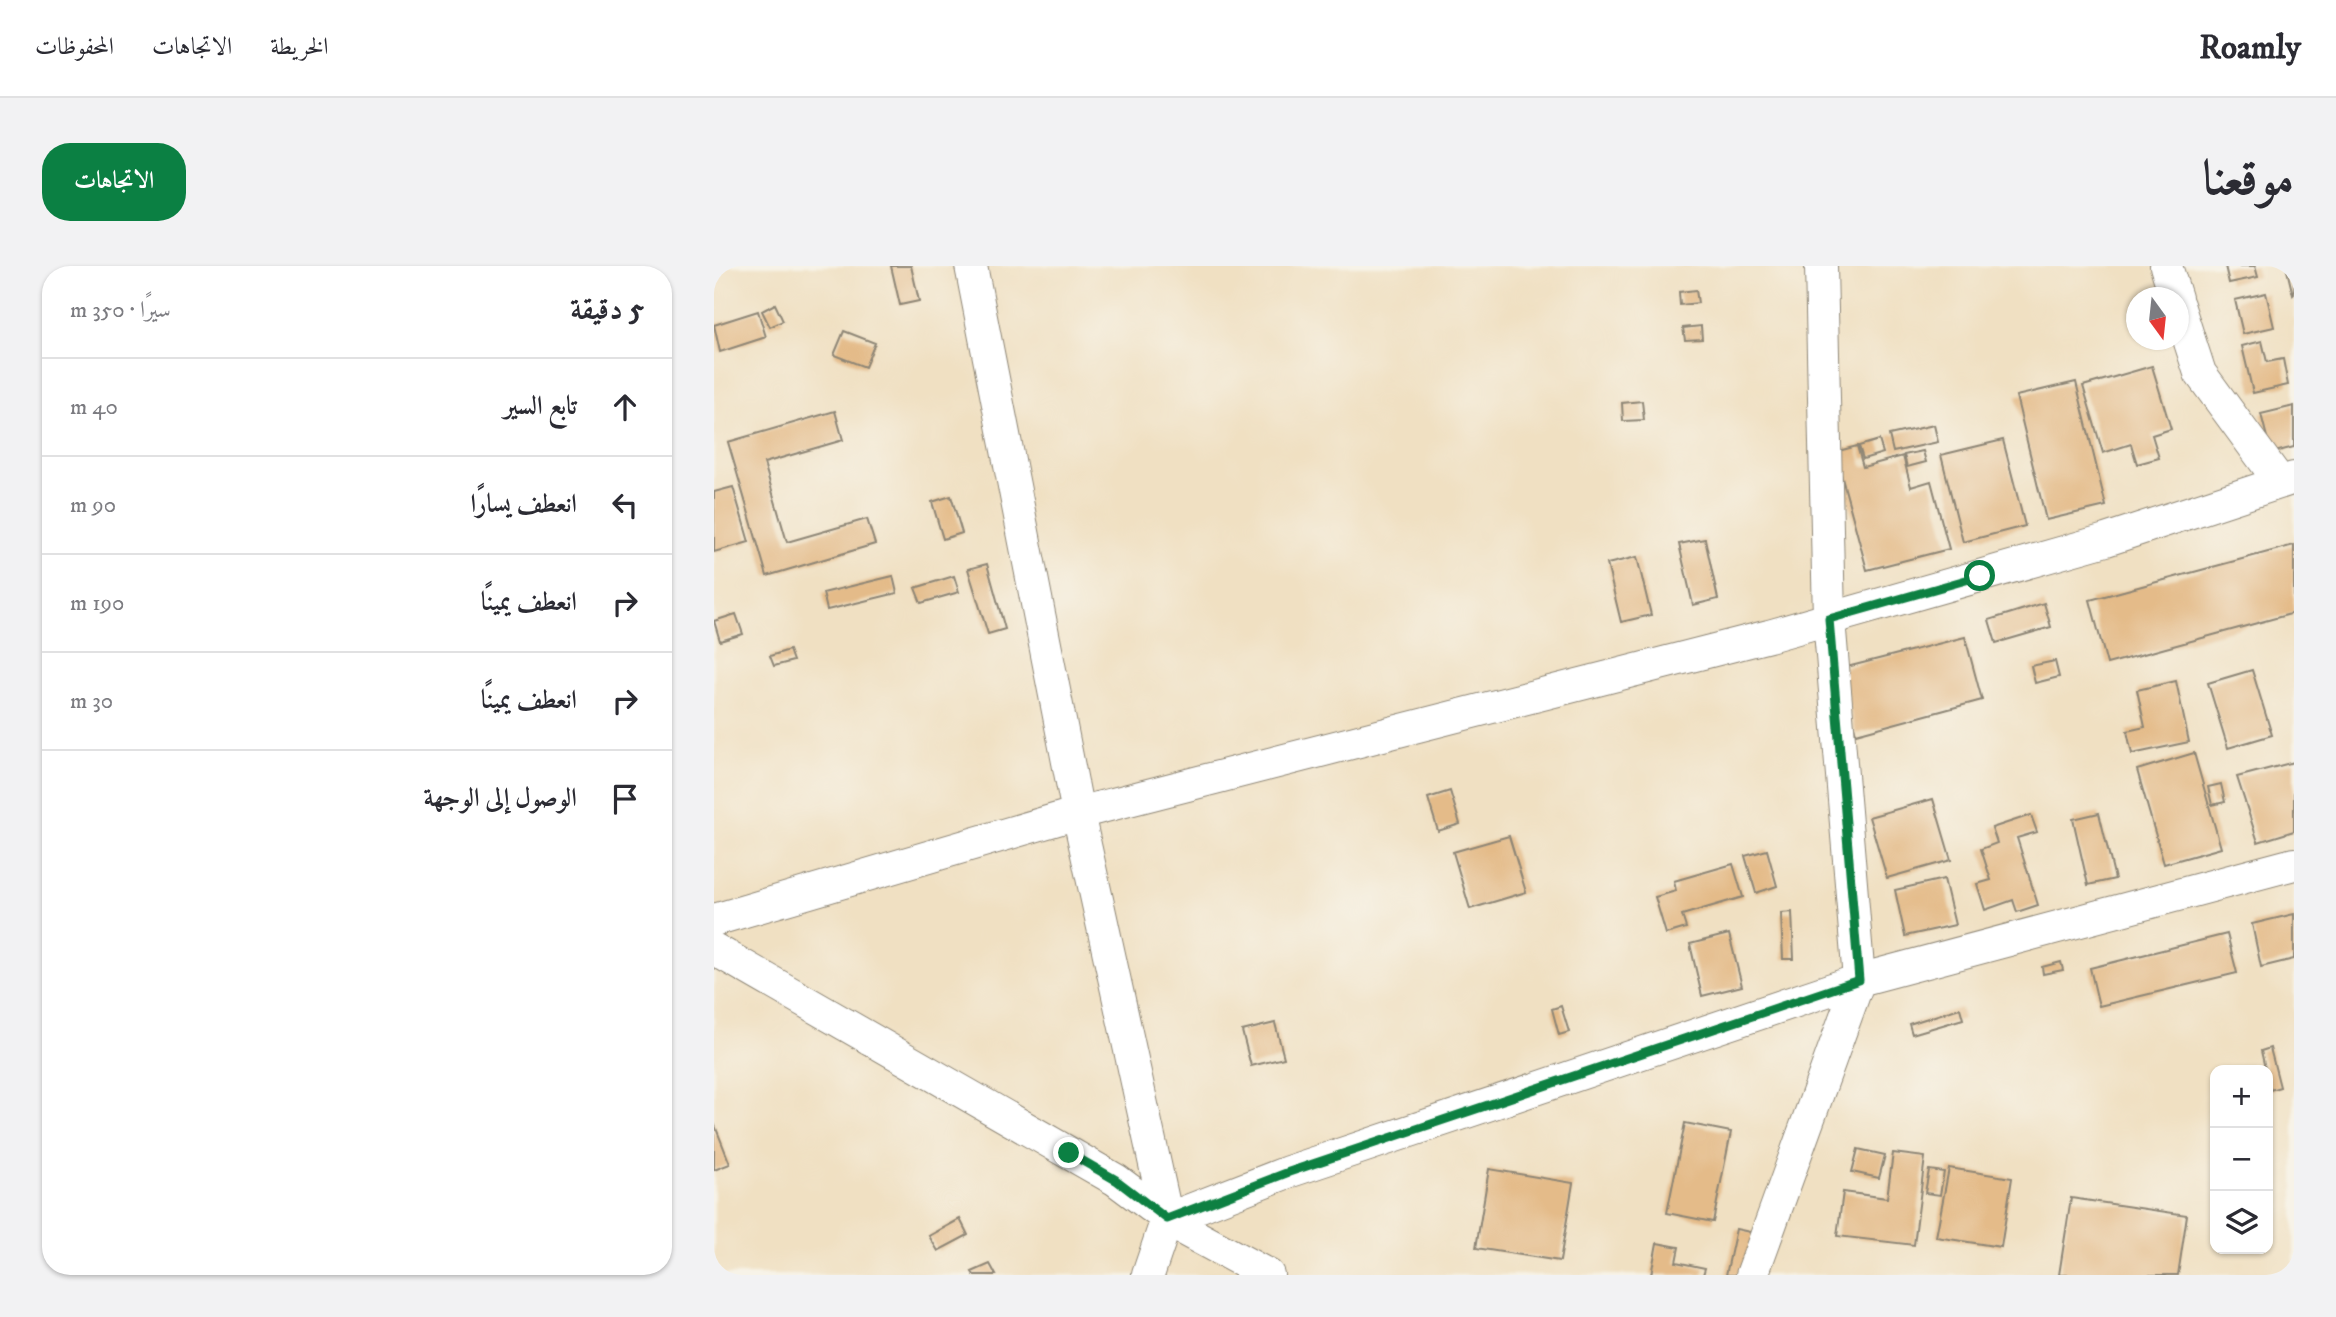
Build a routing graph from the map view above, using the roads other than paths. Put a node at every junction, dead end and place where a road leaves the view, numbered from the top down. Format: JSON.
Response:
{"nodes":[{"id":1,"x":971,"y":266,"type":"edge"},
{"id":2,"x":1821,"y":266,"type":"edge"},
{"id":3,"x":2166,"y":266,"type":"edge"},
{"id":4,"x":2173,"y":287,"type":"edge"},
{"id":5,"x":2189,"y":337,"type":"edge"},
{"id":6,"x":2287,"y":480,"type":"edge"},
{"id":7,"x":1829,"y":619,"type":"junction"},
{"id":8,"x":1078,"y":813,"type":"junction"},
{"id":9,"x":2294,"y":864,"type":"edge"},
{"id":10,"x":714,"y":920,"type":"edge"},
{"id":11,"x":714,"y":949,"type":"edge"},
{"id":12,"x":1859,"y":980,"type":"junction"},
{"id":13,"x":1167,"y":1219,"type":"junction"},
{"id":14,"x":1148,"y":1275,"type":"edge"},
{"id":15,"x":1268,"y":1275,"type":"edge"},
{"id":16,"x":1752,"y":1275,"type":"edge"}],
"edges":[{"from":1,"to":8,"type":"street"},
{"from":2,"to":7,"type":"street"},
{"from":3,"to":4,"type":"street"},
{"from":5,"to":6,"type":"street"},
{"from":6,"to":7,"type":"street"},
{"from":7,"to":8,"type":"street"},
{"from":7,"to":12,"type":"street"},
{"from":8,"to":10,"type":"street"},
{"from":8,"to":13,"type":"street"},
{"from":9,"to":12,"type":"street"},
{"from":11,"to":13,"type":"street"},
{"from":12,"to":13,"type":"street"},
{"from":12,"to":16,"type":"street"},
{"from":13,"to":14,"type":"street"},
{"from":13,"to":15,"type":"street"}]}
